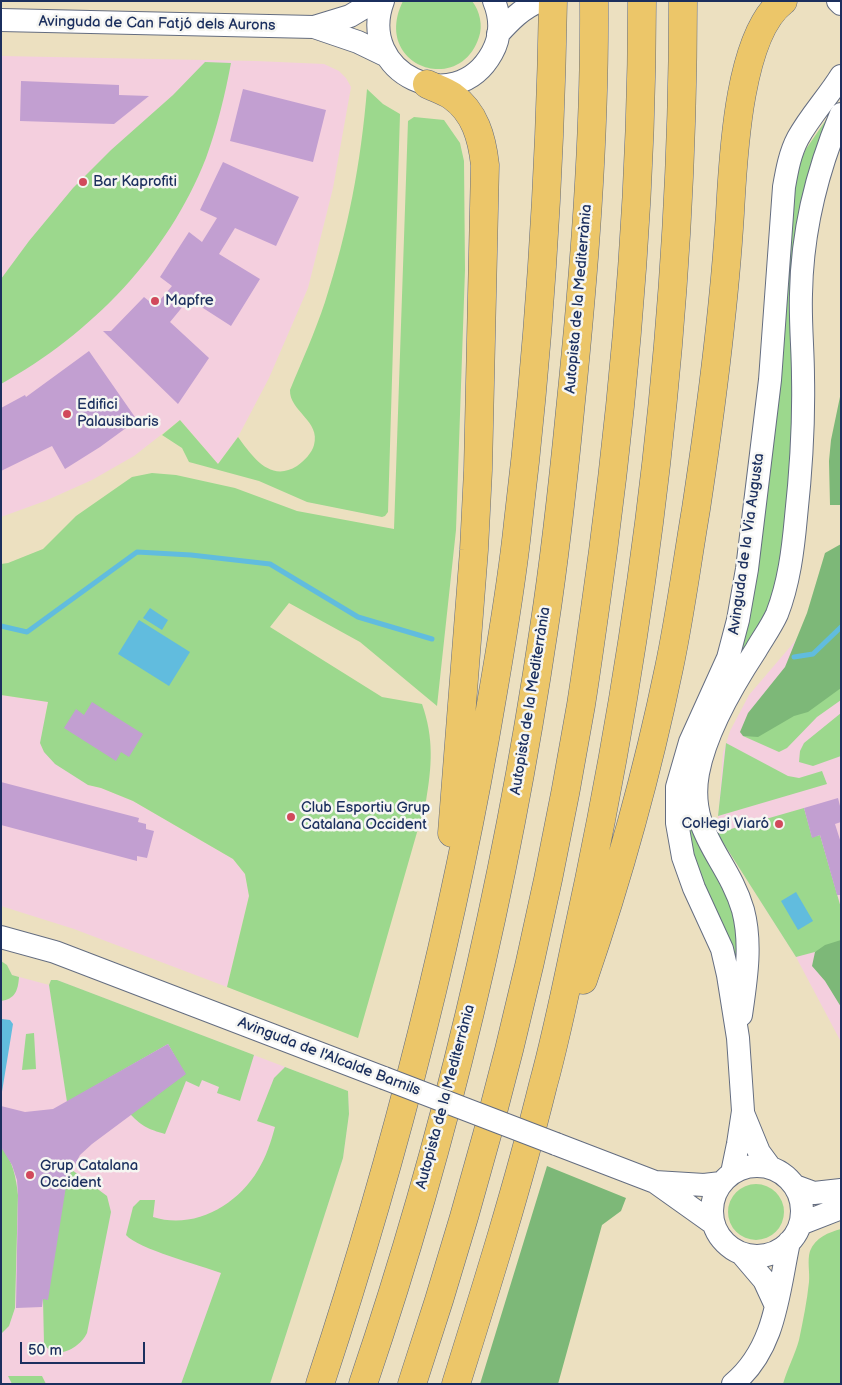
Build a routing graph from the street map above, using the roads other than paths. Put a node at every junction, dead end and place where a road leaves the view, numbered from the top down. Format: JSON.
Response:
{"nodes":[{"id":1,"x":375,"y":1,"type":"edge"},
{"id":2,"x":383,"y":1,"type":"edge"},
{"id":3,"x":494,"y":1,"type":"edge"},
{"id":4,"x":541,"y":1,"type":"edge"},
{"id":5,"x":594,"y":1,"type":"edge"},
{"id":6,"x":642,"y":1,"type":"edge"},
{"id":7,"x":683,"y":1,"type":"edge"},
{"id":8,"x":782,"y":1,"type":"edge"},
{"id":9,"x":1,"y":20,"type":"edge"},
{"id":10,"x":314,"y":27,"type":"junction"},
{"id":11,"x":498,"y":34,"type":"junction"},
{"id":12,"x":387,"y":56,"type":"junction"},
{"id":13,"x":841,"y":76,"type":"edge"},
{"id":14,"x":427,"y":84,"type":"junction"},
{"id":15,"x":841,"y":114,"type":"edge"},
{"id":16,"x":1,"y":937,"type":"edge"},
{"id":17,"x":738,"y":1038,"type":"junction"},
{"id":18,"x":544,"y":1084,"type":"junction"},
{"id":19,"x":406,"y":1100,"type":"junction"},
{"id":20,"x":743,"y":1111,"type":"junction"},
{"id":21,"x":770,"y":1168,"type":"junction"},
{"id":22,"x":727,"y":1178,"type":"junction"},
{"id":23,"x":655,"y":1182,"type":"junction"},
{"id":24,"x":795,"y":1186,"type":"junction"},
{"id":25,"x":841,"y":1190,"type":"edge"},
{"id":26,"x":841,"y":1208,"type":"edge"},
{"id":27,"x":714,"y":1224,"type":"junction"},
{"id":28,"x":794,"y":1233,"type":"junction"},
{"id":29,"x":741,"y":1253,"type":"junction"},
{"id":30,"x":776,"y":1306,"type":"junction"},
{"id":31,"x":320,"y":1384,"type":"edge"},
{"id":32,"x":363,"y":1384,"type":"edge"},
{"id":33,"x":412,"y":1384,"type":"edge"},
{"id":34,"x":456,"y":1384,"type":"edge"},
{"id":35,"x":733,"y":1384,"type":"edge"}],
"edges":[{"from":1,"to":10,"type":"street","name":"Avinguda de Can Fatjó dels Aurons"},
{"from":2,"to":12,"type":"street"},
{"from":3,"to":11,"type":"street"},
{"from":4,"to":11,"type":"street"},
{"from":4,"to":19,"type":"highway"},
{"from":5,"to":32,"type":"highway","name":"Autopista de la Mediterrània"},
{"from":6,"to":33,"type":"highway"},
{"from":7,"to":18,"type":"highway"},
{"from":8,"to":18,"type":"highway"},
{"from":9,"to":10,"type":"street","name":"Avinguda de Can Fatjó dels Aurons"},
{"from":10,"to":12,"type":"street","name":"Avinguda de Can Fatjó dels Aurons"},
{"from":11,"to":14,"type":"street"},
{"from":12,"to":14,"type":"street"},
{"from":13,"to":17,"type":"street","name":"Avinguda de la Via Augusta"},
{"from":14,"to":19,"type":"highway"},
{"from":15,"to":17,"type":"street","name":"Avinguda de la Via Augusta"},
{"from":16,"to":23,"type":"street","name":"Avinguda de l'Alcalde Barnils","bridge":true},
{"from":17,"to":20,"type":"street","name":"Avinguda de la Via Augusta"},
{"from":18,"to":34,"type":"highway"},
{"from":19,"to":31,"type":"highway"},
{"from":20,"to":21,"type":"street","name":"Avinguda de la Via Augusta"},
{"from":20,"to":22,"type":"street","name":"Avinguda de la Via Augusta"},
{"from":21,"to":22,"type":"street"},
{"from":21,"to":24,"type":"street"},
{"from":22,"to":23,"type":"street","name":"Avinguda de l'Alcalde Barnils"},
{"from":22,"to":27,"type":"street"},
{"from":23,"to":27,"type":"street","name":"Avinguda de l'Alcalde Barnils"},
{"from":24,"to":25,"type":"street"},
{"from":24,"to":28,"type":"street"},
{"from":26,"to":28,"type":"street"},
{"from":27,"to":29,"type":"street"},
{"from":28,"to":29,"type":"street"},
{"from":28,"to":30,"type":"street"},
{"from":29,"to":30,"type":"street"},
{"from":30,"to":35,"type":"street"}]}
